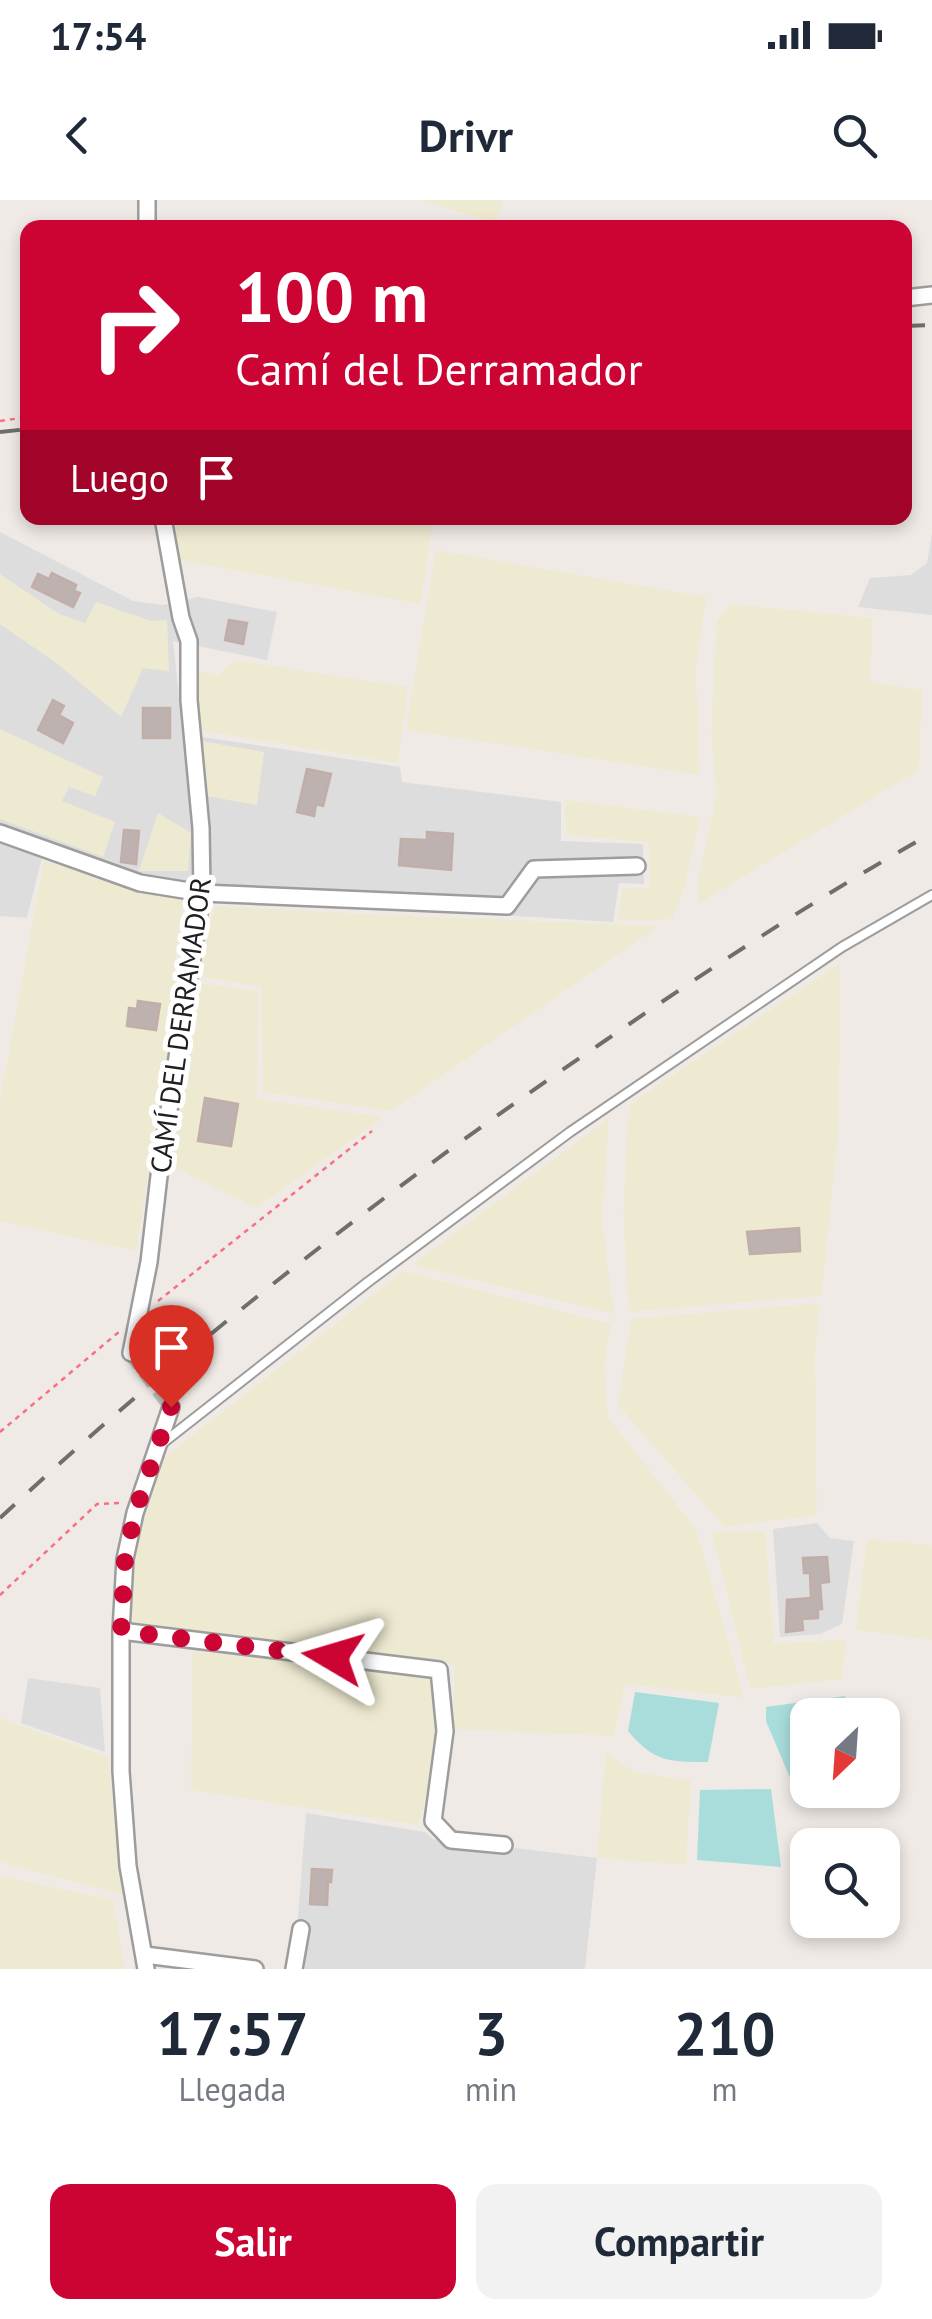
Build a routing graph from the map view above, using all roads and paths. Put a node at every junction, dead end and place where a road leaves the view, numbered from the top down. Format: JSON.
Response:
{"nodes":[{"id":1,"x":163,"y":525,"type":"edge"},
{"id":2,"x":0,"y":833,"type":"edge"},
{"id":3,"x":637,"y":866,"type":"dead end"},
{"id":4,"x":202,"y":893,"type":"junction"},
{"id":5,"x":932,"y":895,"type":"edge"},
{"id":6,"x":372,"y":1131,"type":"dead end"},
{"id":7,"x":136,"y":1317,"type":"junction"},
{"id":8,"x":131,"y":1353,"type":"tunnel mouth"},
{"id":9,"x":171,"y":1407,"type":"dead end"},
{"id":10,"x":0,"y":1432,"type":"edge"},
{"id":11,"x":158,"y":1447,"type":"junction"},
{"id":12,"x":139,"y":1502,"type":"junction"},
{"id":13,"x":0,"y":1595,"type":"edge"},
{"id":14,"x":121,"y":1631,"type":"junction"},
{"id":15,"x":504,"y":1846,"type":"dead end"},
{"id":16,"x":301,"y":1929,"type":"dead end"},
{"id":17,"x":145,"y":1962,"type":"edge"},
{"id":18,"x":255,"y":1969,"type":"edge"},
{"id":19,"x":294,"y":1969,"type":"edge"}],
"edges":[{"from":1,"to":4,"type":"street","name":"CAMÍ DEL DERRAMADOR"},
{"from":2,"to":4,"type":"street"},
{"from":3,"to":4,"type":"street"},
{"from":4,"to":7,"type":"street","name":"CAMÍ DEL DERRAMADOR"},
{"from":5,"to":11,"type":"lane"},
{"from":6,"to":7,"type":"path"},
{"from":7,"to":8,"type":"street","name":"CAMÍ DEL DERRAMADOR"},
{"from":7,"to":10,"type":"path"},
{"from":9,"to":11,"type":"street"},
{"from":11,"to":12,"type":"street"},
{"from":12,"to":13,"type":"path"},
{"from":12,"to":14,"type":"street"},
{"from":14,"to":15,"type":"street"},
{"from":14,"to":17,"type":"street"},
{"from":16,"to":19,"type":"street"},
{"from":17,"to":18,"type":"street"}]}
